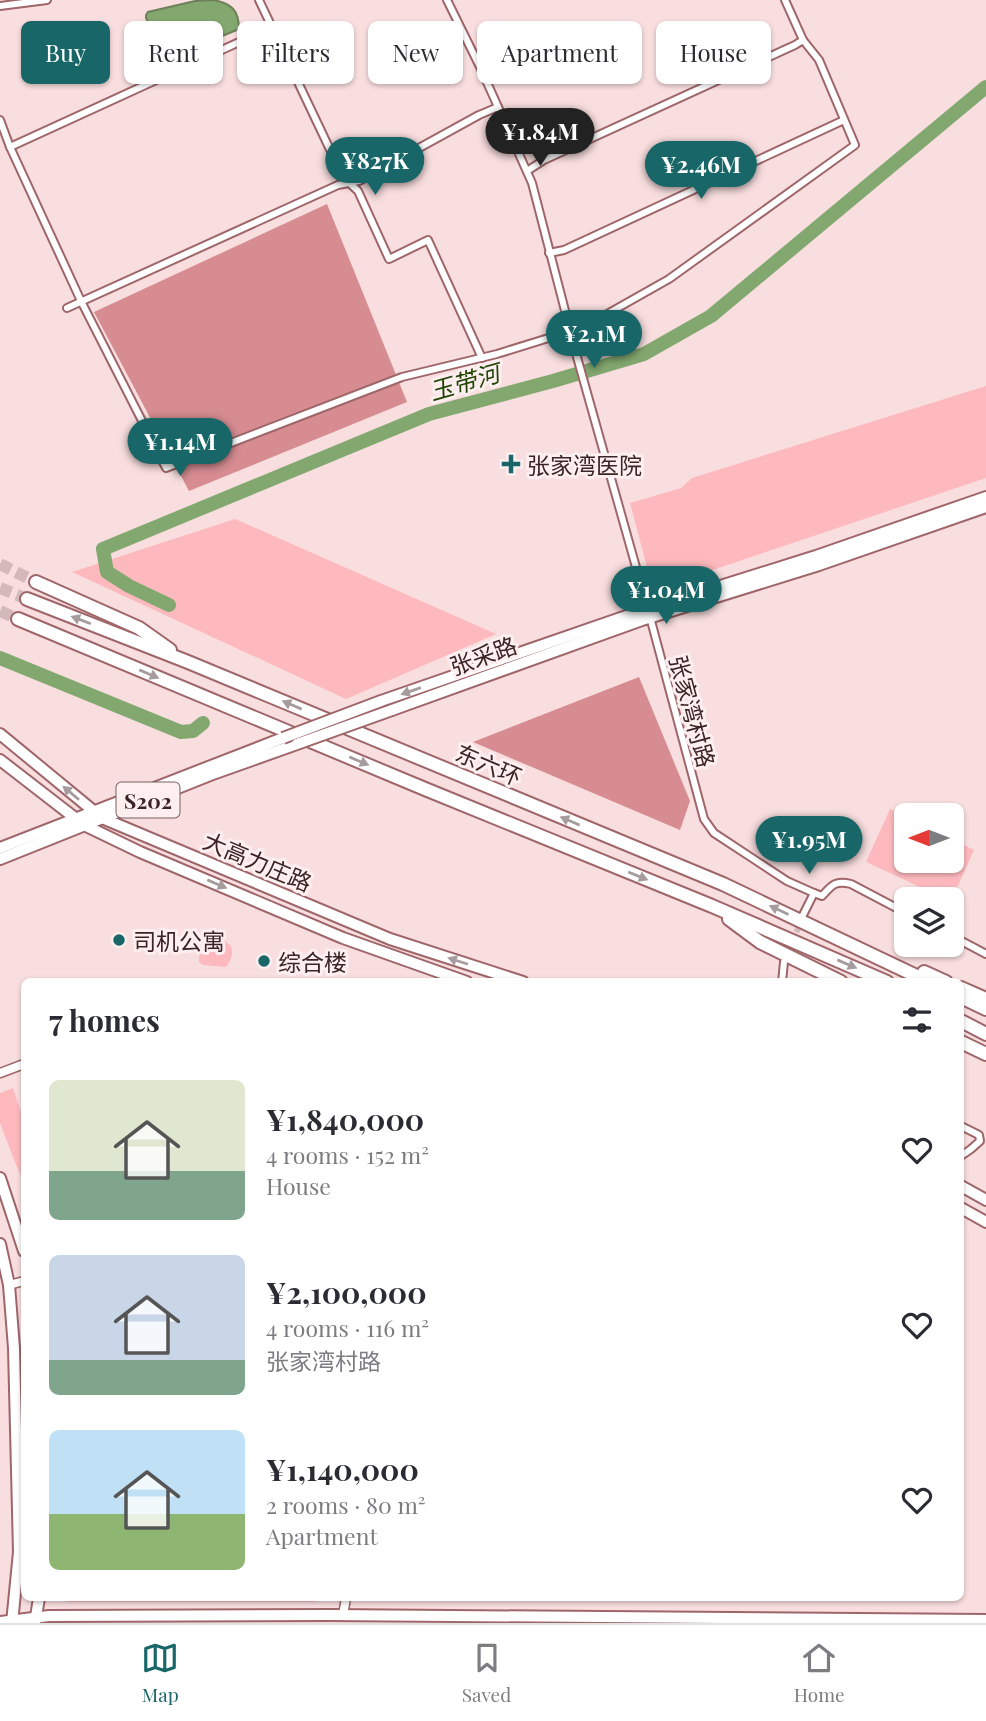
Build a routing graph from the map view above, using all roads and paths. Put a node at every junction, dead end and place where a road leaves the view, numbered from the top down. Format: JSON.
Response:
{"nodes":[{"id":1,"x":47,"y":0,"type":"edge"},
{"id":2,"x":259,"y":0,"type":"edge"},
{"id":3,"x":447,"y":0,"type":"edge"},
{"id":4,"x":785,"y":0,"type":"edge"},
{"id":5,"x":0,"y":6,"type":"edge"},
{"id":6,"x":269,"y":21,"type":"edge"},
{"id":7,"x":803,"y":40,"type":"junction"},
{"id":8,"x":237,"y":43,"type":"edge"},
{"id":9,"x":299,"y":84,"type":"edge"},
{"id":10,"x":498,"y":107,"type":"junction"},
{"id":11,"x":0,"y":120,"type":"edge"},
{"id":12,"x":844,"y":120,"type":"junction"},
{"id":13,"x":10,"y":147,"type":"junction"},
{"id":14,"x":527,"y":171,"type":"junction"},
{"id":15,"x":349,"y":183,"type":"junction"},
{"id":16,"x":549,"y":253,"type":"junction"},
{"id":17,"x":82,"y":301,"type":"junction"},
{"id":18,"x":67,"y":308,"type":"dead end"},
{"id":19,"x":570,"y":332,"type":"junction"},
{"id":20,"x":482,"y":358,"type":"junction"},
{"id":21,"x":986,"y":497,"type":"edge"},
{"id":22,"x":986,"y":507,"type":"edge"},
{"id":23,"x":36,"y":582,"type":"tunnel mouth"},
{"id":24,"x":27,"y":599,"type":"tunnel mouth"},
{"id":25,"x":649,"y":613,"type":"junction"},
{"id":26,"x":18,"y":619,"type":"tunnel mouth"},
{"id":27,"x":188,"y":662,"type":"junction"},
{"id":28,"x":0,"y":734,"type":"edge"},
{"id":29,"x":0,"y":760,"type":"edge"},
{"id":30,"x":98,"y":815,"type":"junction"},
{"id":31,"x":80,"y":822,"type":"junction"},
{"id":32,"x":145,"y":836,"type":"junction"},
{"id":33,"x":0,"y":848,"type":"edge"},
{"id":34,"x":141,"y":852,"type":"junction"},
{"id":35,"x":0,"y":859,"type":"edge"},
{"id":36,"x":814,"y":893,"type":"junction"},
{"id":37,"x":712,"y":906,"type":"junction"},
{"id":38,"x":894,"y":907,"type":"edge"},
{"id":39,"x":803,"y":915,"type":"tunnel mouth"},
{"id":40,"x":818,"y":928,"type":"junction"},
{"id":41,"x":964,"y":942,"type":"edge"},
{"id":42,"x":986,"y":954,"type":"edge"},
{"id":43,"x":784,"y":962,"type":"tunnel mouth"},
{"id":44,"x":455,"y":978,"type":"edge"},
{"id":45,"x":511,"y":978,"type":"edge"},
{"id":46,"x":782,"y":978,"type":"edge"},
{"id":47,"x":833,"y":978,"type":"edge"},
{"id":48,"x":878,"y":978,"type":"edge"},
{"id":49,"x":921,"y":978,"type":"edge"},
{"id":50,"x":937,"y":978,"type":"edge"},
{"id":51,"x":964,"y":989,"type":"edge"},
{"id":52,"x":964,"y":998,"type":"edge"},
{"id":53,"x":986,"y":999,"type":"edge"},
{"id":54,"x":986,"y":1009,"type":"edge"},
{"id":55,"x":964,"y":1023,"type":"edge"},
{"id":56,"x":986,"y":1034,"type":"edge"},
{"id":57,"x":964,"y":1043,"type":"edge"},
{"id":58,"x":986,"y":1054,"type":"edge"},
{"id":59,"x":21,"y":1065,"type":"edge"},
{"id":60,"x":0,"y":1073,"type":"edge"},
{"id":61,"x":964,"y":1128,"type":"edge"},
{"id":62,"x":964,"y":1154,"type":"edge"},
{"id":63,"x":0,"y":1178,"type":"edge"},
{"id":64,"x":964,"y":1188,"type":"edge"},
{"id":65,"x":986,"y":1200,"type":"edge"},
{"id":66,"x":964,"y":1210,"type":"edge"},
{"id":67,"x":986,"y":1222,"type":"edge"},
{"id":68,"x":21,"y":1242,"type":"edge"},
{"id":69,"x":0,"y":1244,"type":"edge"},
{"id":70,"x":21,"y":1282,"type":"edge"},
{"id":71,"x":9,"y":1285,"type":"junction"},
{"id":72,"x":38,"y":1601,"type":"edge"},
{"id":73,"x":345,"y":1601,"type":"edge"},
{"id":74,"x":342,"y":1620,"type":"edge"},
{"id":75,"x":986,"y":1620,"type":"edge"},
{"id":76,"x":35,"y":1621,"type":"edge"},
{"id":77,"x":0,"y":1622,"type":"edge"},
{"id":78,"x":13,"y":1622,"type":"edge"}],
"edges":[{"from":1,"to":5,"type":"street"},
{"from":2,"to":6,"type":"street"},
{"from":3,"to":10,"type":"street","name":"张家湾村路"},
{"from":4,"to":7,"type":"street"},
{"from":7,"to":12,"type":"street"},
{"from":7,"to":14,"type":"street"},
{"from":8,"to":13,"type":"street"},
{"from":9,"to":15,"type":"street"},
{"from":10,"to":14,"type":"street","name":"张家湾村路"},
{"from":10,"to":15,"type":"street"},
{"from":11,"to":13,"type":"street"},
{"from":12,"to":16,"type":"street"},
{"from":12,"to":19,"type":"street"},
{"from":13,"to":17,"type":"street"},
{"from":14,"to":16,"type":"street","name":"张家湾村路"},
{"from":15,"to":17,"type":"street"},
{"from":15,"to":20,"type":"street"},
{"from":16,"to":19,"type":"street","name":"张家湾村路"},
{"from":17,"to":18,"type":"street"},
{"from":17,"to":20,"type":"street"},
{"from":19,"to":20,"type":"street"},
{"from":19,"to":25,"type":"street","name":"张家湾村路"},
{"from":21,"to":25,"type":"main road","name":"张采路","number":"S202"},
{"from":22,"to":25,"type":"main road","name":"张采路","number":"S202"},
{"from":23,"to":27,"type":"highway"},
{"from":27,"to":24,"type":"highway","name":"东六环","one_way":true},
{"from":25,"to":30,"type":"main road","name":"张采路","number":"S202","bridge":true},
{"from":25,"to":30,"type":"main road","name":"张采路","number":"S202","one_way":true,"bridge":true},
{"from":25,"to":36,"type":"street","name":"张家湾村路"},
{"from":26,"to":37,"type":"highway","name":"东六环","one_way":true},
{"from":40,"to":27,"type":"highway","name":"东六环","one_way":true},
{"from":30,"to":28,"type":"main road","name":"大高力庄路","one_way":true},
{"from":29,"to":31,"type":"main road","name":"大高力庄路"},
{"from":30,"to":31,"type":"main road","name":"张采路","number":"S202"},
{"from":30,"to":32,"type":"main road","name":"大高力庄路"},
{"from":31,"to":33,"type":"main road","name":"张采路","number":"S202"},
{"from":31,"to":34,"type":"main road","name":"大高力庄路"},
{"from":31,"to":35,"type":"main road","name":"张采路","number":"S202"},
{"from":32,"to":34,"type":"main road"},
{"from":45,"to":32,"type":"main road","name":"大高力庄路","one_way":true},
{"from":34,"to":44,"type":"main road","name":"大高力庄路","one_way":true},
{"from":36,"to":38,"type":"street"},
{"from":36,"to":39,"type":"street"},
{"from":37,"to":47,"type":"highway"},
{"from":37,"to":48,"type":"highway","name":"东六环","one_way":true},
{"from":40,"to":49,"type":"highway","name":"东六环"},
{"from":40,"to":50,"type":"highway"},
{"from":41,"to":42,"type":"street"},
{"from":43,"to":46,"type":"street"},
{"from":51,"to":53,"type":"highway"},
{"from":52,"to":54,"type":"highway"},
{"from":55,"to":56,"type":"highway"},
{"from":57,"to":58,"type":"highway"},
{"from":59,"to":60,"type":"street"},
{"from":61,"to":62,"type":"street"},
{"from":63,"to":68,"type":"main road"},
{"from":64,"to":65,"type":"main road"},
{"from":66,"to":67,"type":"main road"},
{"from":69,"to":71,"type":"main road"},
{"from":70,"to":71,"type":"street"},
{"from":71,"to":78,"type":"main road"},
{"from":72,"to":76,"type":"main road"},
{"from":73,"to":74,"type":"street"},
{"from":74,"to":75,"type":"main road"},
{"from":74,"to":76,"type":"main road"},
{"from":76,"to":78,"type":"main road"},
{"from":77,"to":78,"type":"main road"}]}
